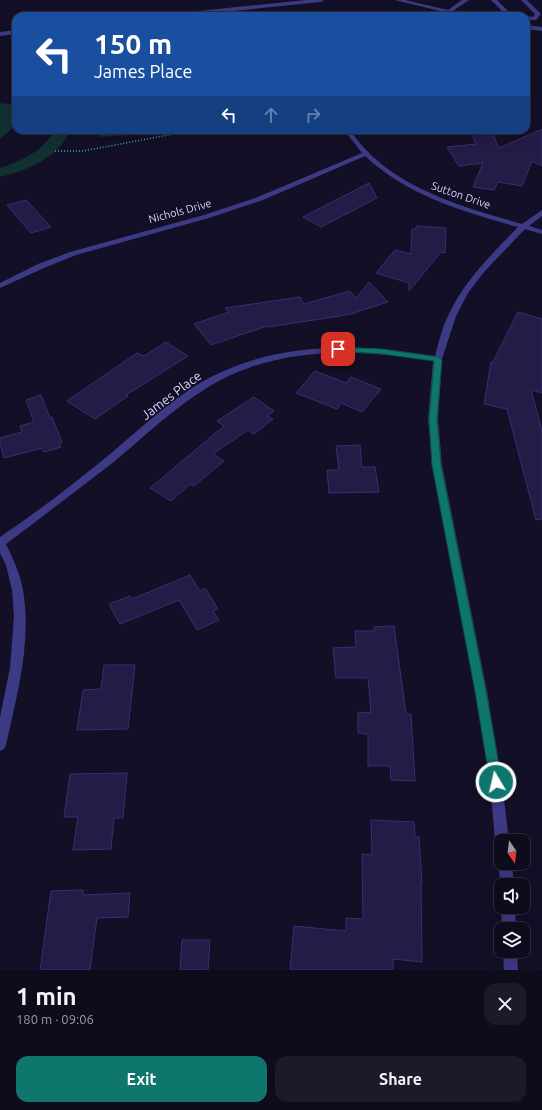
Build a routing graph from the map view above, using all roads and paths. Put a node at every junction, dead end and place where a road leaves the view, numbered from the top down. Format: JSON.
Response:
{"nodes":[{"id":1,"x":322,"y":0,"type":"edge"},
{"id":2,"x":398,"y":0,"type":"edge"},
{"id":3,"x":466,"y":0,"type":"edge"},
{"id":4,"x":494,"y":0,"type":"edge"},
{"id":5,"x":524,"y":0,"type":"edge"},
{"id":6,"x":207,"y":12,"type":"edge"},
{"id":7,"x":448,"y":12,"type":"joint"},
{"id":8,"x":506,"y":12,"type":"edge"},
{"id":9,"x":530,"y":18,"type":"edge"},
{"id":10,"x":534,"y":19,"type":"junction"},
{"id":11,"x":542,"y":21,"type":"edge"},
{"id":12,"x":530,"y":28,"type":"edge"},
{"id":13,"x":542,"y":29,"type":"edge"},
{"id":14,"x":12,"y":32,"type":"edge"},
{"id":15,"x":0,"y":34,"type":"edge"},
{"id":16,"x":174,"y":134,"type":"edge"},
{"id":17,"x":350,"y":134,"type":"edge"},
{"id":18,"x":55,"y":151,"type":"dead end"},
{"id":19,"x":365,"y":154,"type":"junction"},
{"id":20,"x":542,"y":212,"type":"edge"},
{"id":21,"x":524,"y":226,"type":"junction"},
{"id":22,"x":542,"y":232,"type":"edge"},
{"id":23,"x":0,"y":286,"type":"edge"},
{"id":24,"x":438,"y":360,"type":"junction"},
{"id":25,"x":1,"y":542,"type":"edge"},
{"id":26,"x":0,"y":745,"type":"edge"},
{"id":27,"x":501,"y":834,"type":"edge"},
{"id":28,"x":510,"y":958,"type":"edge"},
{"id":29,"x":511,"y":970,"type":"edge"}],
"edges":[{"from":1,"to":6,"type":"street"},
{"from":2,"to":7,"type":"street"},
{"from":3,"to":7,"type":"street"},
{"from":4,"to":8,"type":"street"},
{"from":5,"to":10,"type":"street"},
{"from":9,"to":10,"type":"street"},
{"from":10,"to":11,"type":"street"},
{"from":12,"to":13,"type":"street"},
{"from":14,"to":15,"type":"street"},
{"from":16,"to":18,"type":"path"},
{"from":17,"to":19,"type":"street","name":"Sutton Drive"},
{"from":19,"to":21,"type":"street","name":"Sutton Drive"},
{"from":19,"to":23,"type":"street","name":"Nichols Drive"},
{"from":20,"to":21,"type":"street"},
{"from":21,"to":22,"type":"street","name":"Sutton Drive"},
{"from":21,"to":24,"type":"street"},
{"from":24,"to":25,"type":"street","name":"James Place"},
{"from":24,"to":27,"type":"street"},
{"from":25,"to":26,"type":"street"},
{"from":28,"to":29,"type":"street"}]}
